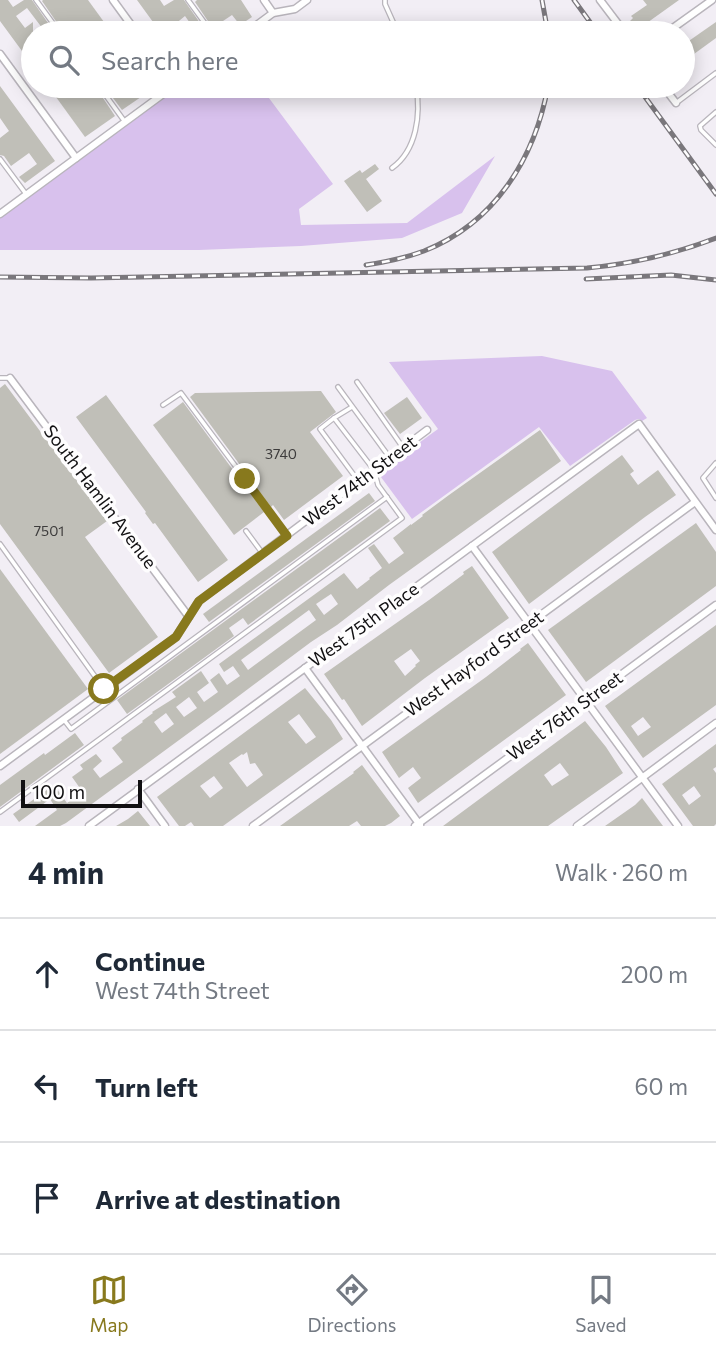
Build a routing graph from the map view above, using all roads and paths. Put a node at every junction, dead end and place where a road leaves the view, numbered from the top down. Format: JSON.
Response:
{"nodes":[{"id":1,"x":36,"y":0,"type":"edge"},
{"id":2,"x":113,"y":0,"type":"edge"},
{"id":3,"x":188,"y":0,"type":"edge"},
{"id":4,"x":264,"y":0,"type":"edge"},
{"id":5,"x":307,"y":0,"type":"edge"},
{"id":6,"x":385,"y":0,"type":"edge"},
{"id":7,"x":712,"y":0,"type":"edge"},
{"id":8,"x":604,"y":1,"type":"edge"},
{"id":9,"x":273,"y":13,"type":"junction"},
{"id":10,"x":51,"y":21,"type":"edge"},
{"id":11,"x":128,"y":21,"type":"edge"},
{"id":12,"x":203,"y":21,"type":"edge"},
{"id":13,"x":262,"y":21,"type":"edge"},
{"id":14,"x":393,"y":21,"type":"edge"},
{"id":15,"x":617,"y":21,"type":"edge"},
{"id":16,"x":683,"y":21,"type":"edge"},
{"id":17,"x":0,"y":54,"type":"edge"},
{"id":18,"x":716,"y":73,"type":"edge"},
{"id":19,"x":21,"y":83,"type":"edge"},
{"id":20,"x":695,"y":89,"type":"edge"},
{"id":21,"x":32,"y":98,"type":"edge"},
{"id":22,"x":108,"y":98,"type":"edge"},
{"id":23,"x":158,"y":98,"type":"edge"},
{"id":24,"x":417,"y":98,"type":"edge"},
{"id":25,"x":672,"y":98,"type":"edge"},
{"id":26,"x":683,"y":98,"type":"edge"},
{"id":27,"x":676,"y":103,"type":"joint"},
{"id":28,"x":716,"y":112,"type":"edge"},
{"id":29,"x":125,"y":122,"type":"junction"},
{"id":30,"x":716,"y":145,"type":"edge"},
{"id":31,"x":76,"y":158,"type":"junction"},
{"id":32,"x":0,"y":159,"type":"edge"},
{"id":33,"x":392,"y":168,"type":"dead end"},
{"id":34,"x":26,"y":194,"type":"junction"},
{"id":35,"x":0,"y":214,"type":"edge"},
{"id":36,"x":0,"y":378,"type":"edge"},
{"id":37,"x":10,"y":378,"type":"joint"},
{"id":38,"x":357,"y":382,"type":"dead end"},
{"id":39,"x":338,"y":387,"type":"dead end"},
{"id":40,"x":163,"y":405,"type":"dead end"},
{"id":41,"x":352,"y":407,"type":"junction"},
{"id":42,"x":334,"y":418,"type":"junction"},
{"id":43,"x":427,"y":430,"type":"dead end"},
{"id":44,"x":404,"y":449,"type":"junction"},
{"id":45,"x":390,"y":458,"type":"junction"},
{"id":46,"x":716,"y":463,"type":"edge"},
{"id":47,"x":374,"y":470,"type":"junction"},
{"id":48,"x":359,"y":482,"type":"junction"},
{"id":49,"x":387,"y":498,"type":"junction"},
{"id":50,"x":716,"y":498,"type":"edge"},
{"id":51,"x":695,"y":502,"type":"junction"},
{"id":52,"x":716,"y":530,"type":"edge"},
{"id":53,"x":246,"y":531,"type":"dead end"},
{"id":54,"x":287,"y":536,"type":"junction"},
{"id":55,"x":0,"y":544,"type":"edge"},
{"id":56,"x":472,"y":546,"type":"junction"},
{"id":57,"x":262,"y":554,"type":"junction"},
{"id":58,"x":716,"y":605,"type":"edge"},
{"id":59,"x":189,"y":617,"type":"junction"},
{"id":60,"x":529,"y":623,"type":"junction"},
{"id":61,"x":305,"y":668,"type":"junction"},
{"id":62,"x":104,"y":689,"type":"junction"},
{"id":63,"x":586,"y":701,"type":"junction"},
{"id":64,"x":63,"y":719,"type":"junction"},
{"id":65,"x":716,"y":723,"type":"edge"},
{"id":66,"x":362,"y":746,"type":"junction"},
{"id":67,"x":0,"y":766,"type":"edge"},
{"id":68,"x":642,"y":777,"type":"junction"},
{"id":69,"x":138,"y":789,"type":"junction"},
{"id":70,"x":0,"y":812,"type":"edge"},
{"id":71,"x":418,"y":825,"type":"edge"},
{"id":72,"x":89,"y":826,"type":"edge"},
{"id":73,"x":165,"y":826,"type":"edge"},
{"id":74,"x":253,"y":826,"type":"edge"},
{"id":75,"x":577,"y":826,"type":"edge"},
{"id":76,"x":678,"y":826,"type":"edge"}],
"edges":[{"from":1,"to":10,"type":"lane"},
{"from":2,"to":11,"type":"street"},
{"from":3,"to":12,"type":"lane"},
{"from":4,"to":9,"type":"street"},
{"from":5,"to":9,"type":"street"},
{"from":6,"to":14,"type":"lane"},
{"from":7,"to":16,"type":"street"},
{"from":8,"to":15,"type":"street"},
{"from":9,"to":13,"type":"street"},
{"from":17,"to":19,"type":"street"},
{"from":18,"to":20,"type":"lane"},
{"from":21,"to":31,"type":"street"},
{"from":22,"to":29,"type":"lane"},
{"from":23,"to":29,"type":"street"},
{"from":24,"to":33,"type":"lane"},
{"from":25,"to":27,"type":"street"},
{"from":26,"to":27,"type":"lane"},
{"from":28,"to":30,"type":"lane"},
{"from":29,"to":31,"type":"street"},
{"from":31,"to":34,"type":"street"},
{"from":32,"to":34,"type":"lane"},
{"from":34,"to":35,"type":"street"},
{"from":36,"to":37,"type":"lane"},
{"from":37,"to":59,"type":"street","name":"South Hamlin Avenue"},
{"from":38,"to":44,"type":"lane"},
{"from":39,"to":41,"type":"lane"},
{"from":40,"to":54,"type":"lane"},
{"from":41,"to":42,"type":"lane"},
{"from":41,"to":45,"type":"lane"},
{"from":42,"to":47,"type":"lane"},
{"from":42,"to":48,"type":"lane"},
{"from":43,"to":44,"type":"street","name":"West 74th Street"},
{"from":44,"to":45,"type":"street","name":"West 74th Street"},
{"from":45,"to":47,"type":"street","name":"West 74th Street"},
{"from":46,"to":50,"type":"lane"},
{"from":47,"to":48,"type":"street","name":"West 74th Street"},
{"from":47,"to":49,"type":"lane"},
{"from":48,"to":54,"type":"street","name":"West 74th Street"},
{"from":49,"to":64,"type":"lane"},
{"from":49,"to":70,"type":"lane"},
{"from":51,"to":52,"type":"street"},
{"from":51,"to":56,"type":"street","name":"West 75th Place"},
{"from":51,"to":60,"type":"street","name":"West Hayford Street"},
{"from":53,"to":57,"type":"lane"},
{"from":54,"to":57,"type":"street","name":"West 74th Street"},
{"from":55,"to":62,"type":"lane"},
{"from":56,"to":60,"type":"street"},
{"from":56,"to":61,"type":"street","name":"West 75th Place"},
{"from":57,"to":59,"type":"street","name":"West 74th Street"},
{"from":58,"to":63,"type":"street","name":"West 76th Street"},
{"from":59,"to":62,"type":"street","name":"West 74th Street"},
{"from":60,"to":63,"type":"street"},
{"from":60,"to":66,"type":"street","name":"West Hayford Street"},
{"from":61,"to":66,"type":"street"},
{"from":61,"to":69,"type":"street","name":"West 75th Place"},
{"from":62,"to":64,"type":"street","name":"West 74th Street"},
{"from":63,"to":68,"type":"street"},
{"from":63,"to":71,"type":"street","name":"West 76th Street"},
{"from":64,"to":67,"type":"street","name":"West 74th Street"},
{"from":65,"to":68,"type":"street"},
{"from":66,"to":71,"type":"street"},
{"from":66,"to":74,"type":"street","name":"West Hayford Street"},
{"from":68,"to":75,"type":"street"},
{"from":68,"to":76,"type":"street"},
{"from":69,"to":72,"type":"street","name":"West 75th Place"},
{"from":69,"to":73,"type":"street"}]}
